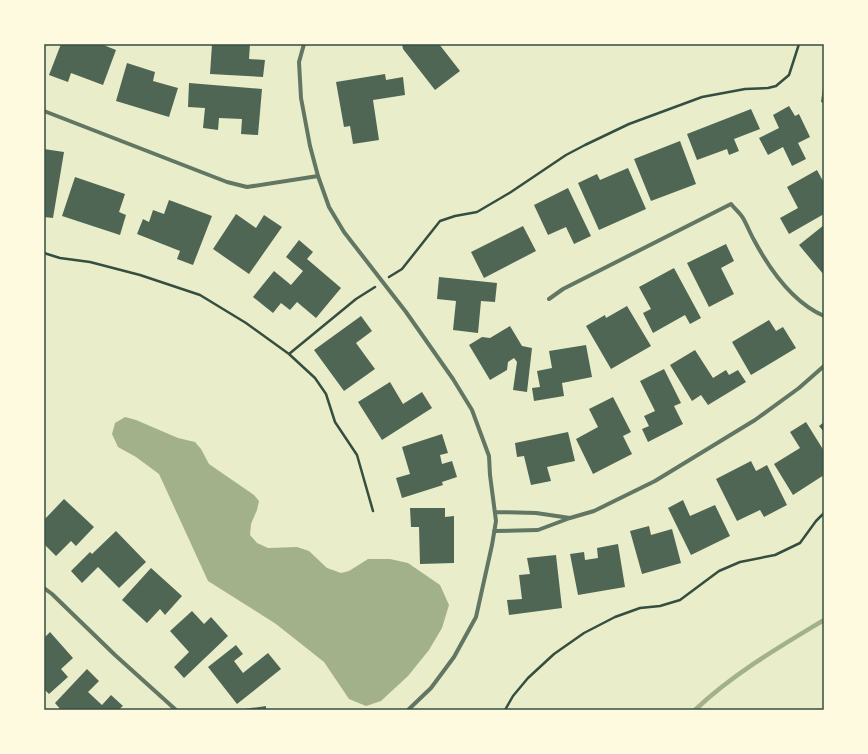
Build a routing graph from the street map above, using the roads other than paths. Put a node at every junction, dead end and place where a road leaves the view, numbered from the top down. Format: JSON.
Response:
{"nodes":[{"id":1,"x":304,"y":44,"type":"edge"},
{"id":2,"x":44,"y":111,"type":"edge"},
{"id":3,"x":318,"y":176,"type":"junction"},
{"id":4,"x":549,"y":299,"type":"dead end"},
{"id":5,"x":824,"y":316,"type":"edge"},
{"id":6,"x":824,"y":366,"type":"edge"},
{"id":7,"x":495,"y":512,"type":"junction"},
{"id":8,"x":570,"y":518,"type":"junction"},
{"id":9,"x":494,"y":531,"type":"junction"},
{"id":10,"x":44,"y":588,"type":"edge"},
{"id":11,"x":176,"y":710,"type":"edge"},
{"id":12,"x":408,"y":710,"type":"edge"}],
"edges":[{"from":1,"to":3,"type":"street"},
{"from":2,"to":3,"type":"street"},
{"from":3,"to":7,"type":"street"},
{"from":4,"to":5,"type":"street"},
{"from":6,"to":8,"type":"street"},
{"from":7,"to":8,"type":"street"},
{"from":7,"to":9,"type":"street"},
{"from":8,"to":9,"type":"street"},
{"from":9,"to":12,"type":"street"},
{"from":10,"to":11,"type":"street"}]}
